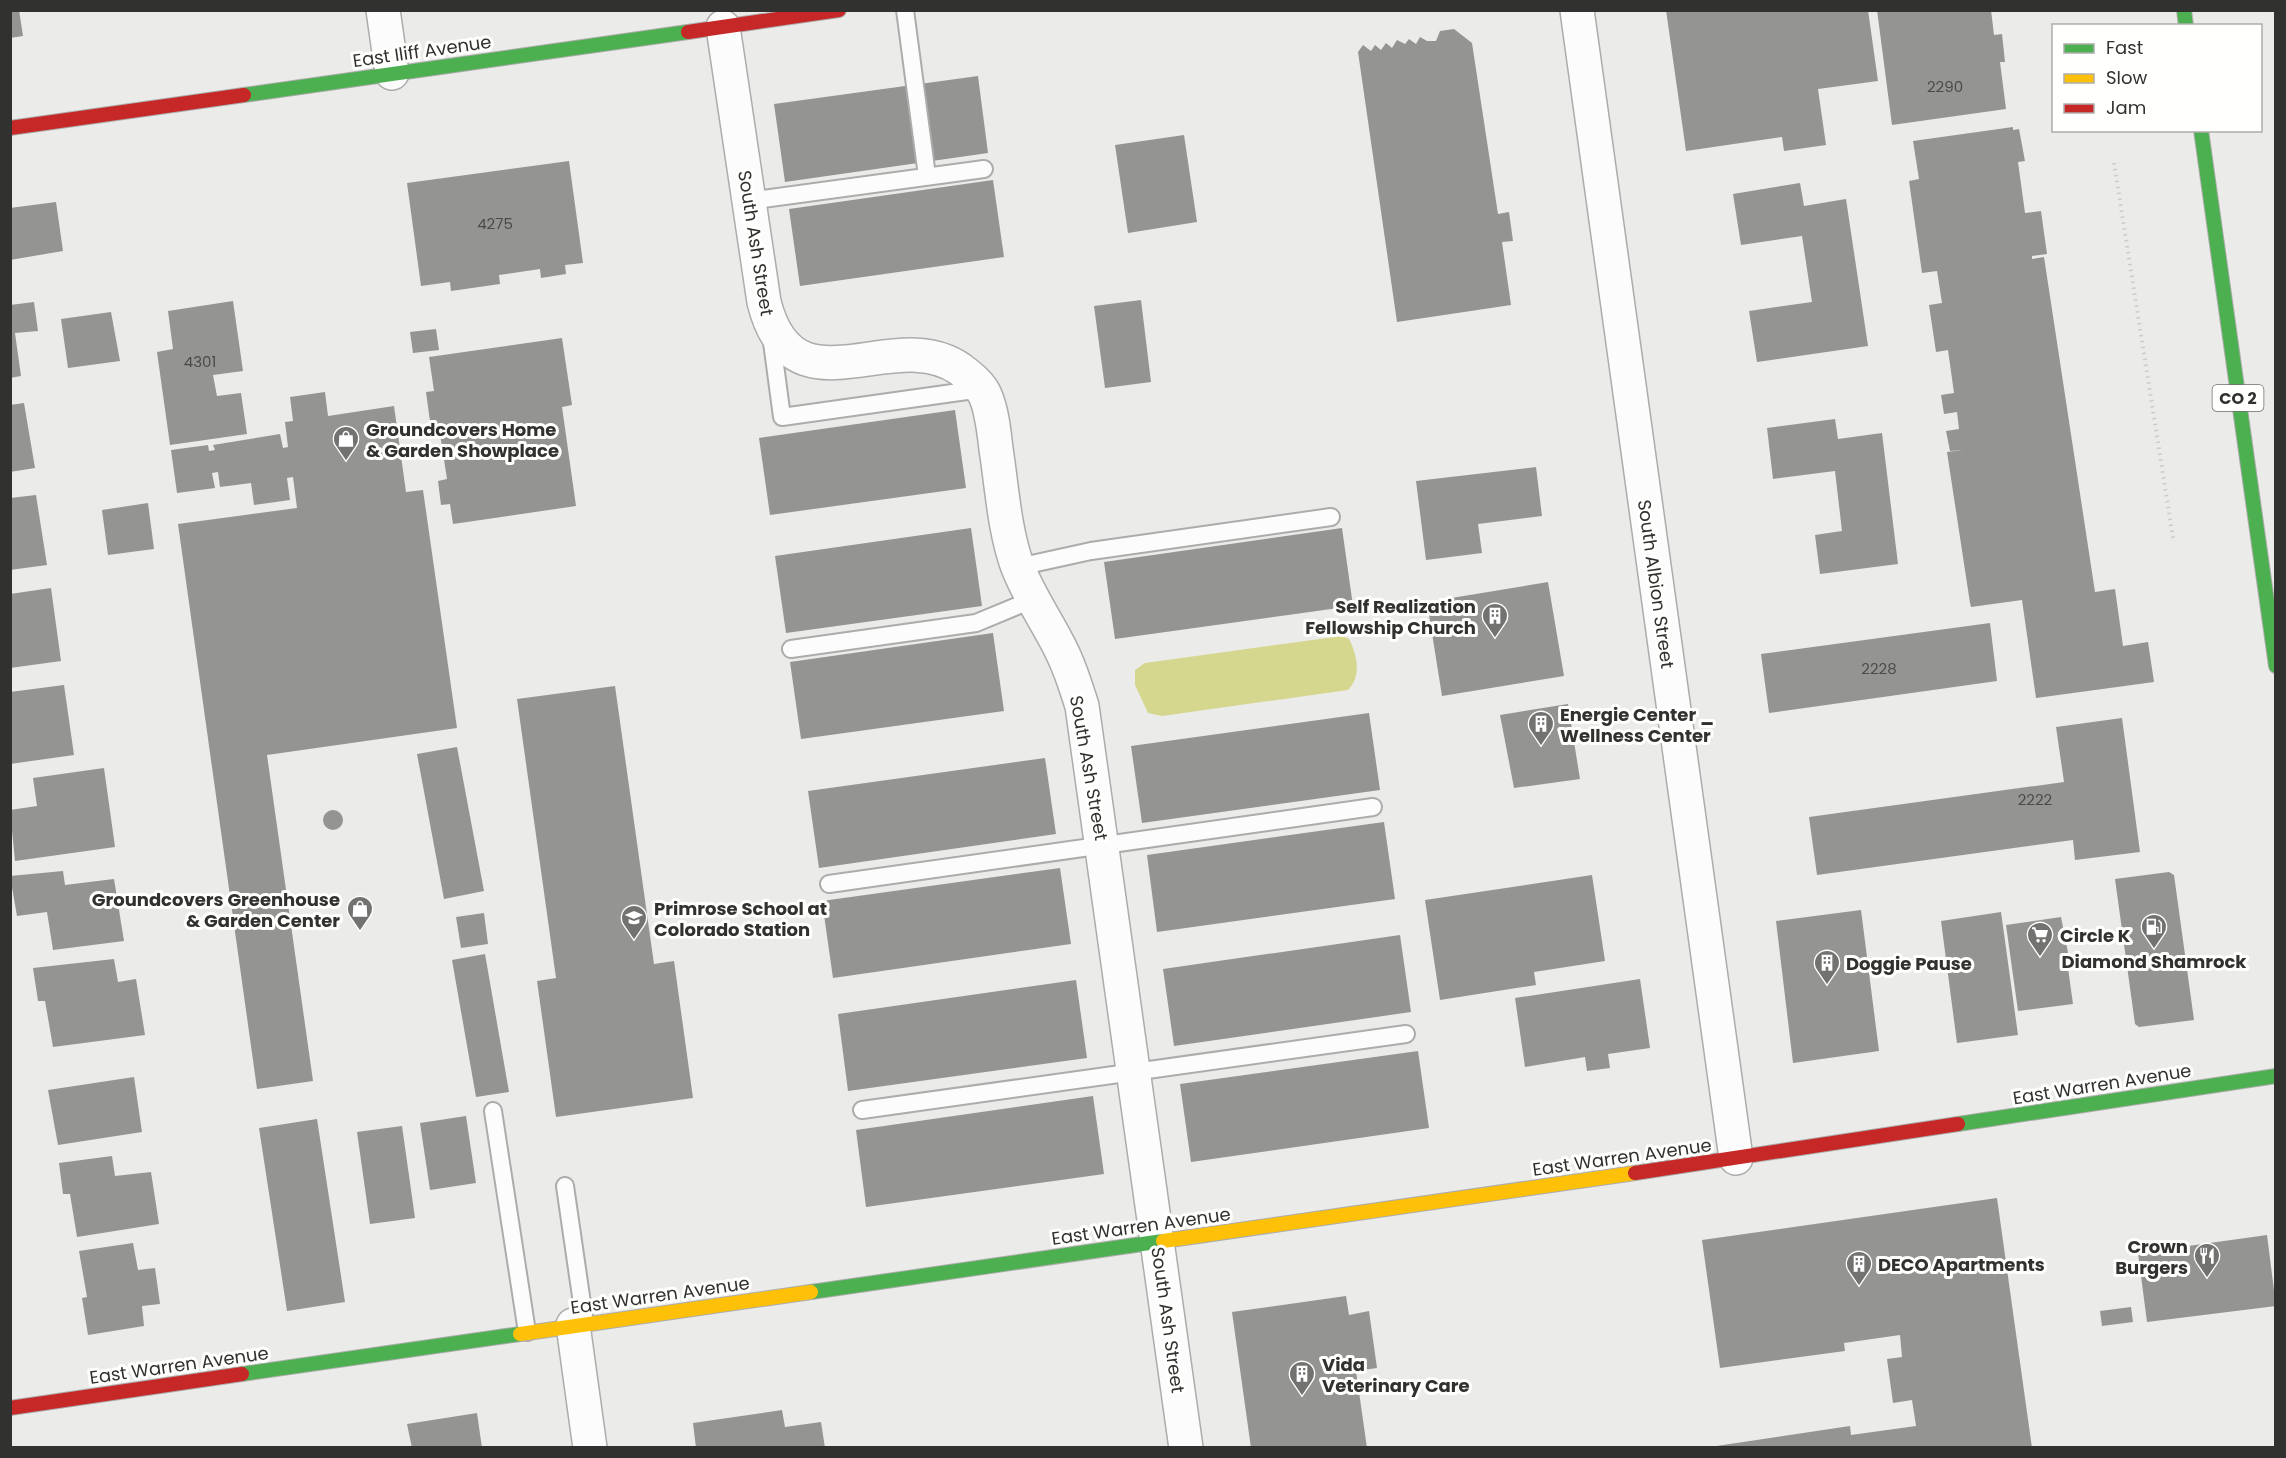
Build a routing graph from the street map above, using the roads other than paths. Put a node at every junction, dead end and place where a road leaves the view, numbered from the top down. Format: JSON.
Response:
{"nodes":[{"id":1,"x":383,"y":10,"type":"edge"},
{"id":2,"x":839,"y":10,"type":"edge"},
{"id":3,"x":904,"y":10,"type":"edge"},
{"id":4,"x":1577,"y":10,"type":"edge"},
{"id":5,"x":723,"y":27,"type":"junction"},
{"id":6,"x":392,"y":73,"type":"junction"},
{"id":7,"x":10,"y":128,"type":"edge"},
{"id":8,"x":2201,"y":132,"type":"edge"},
{"id":9,"x":984,"y":168,"type":"dead end"},
{"id":10,"x":927,"y":176,"type":"junction"},
{"id":11,"x":748,"y":201,"type":"junction"},
{"id":12,"x":770,"y":327,"type":"junction"},
{"id":13,"x":981,"y":389,"type":"junction"},
{"id":14,"x":1330,"y":517,"type":"dead end"},
{"id":15,"x":1018,"y":567,"type":"junction"},
{"id":16,"x":1034,"y":599,"type":"junction"},
{"id":17,"x":791,"y":649,"type":"dead end"},
{"id":18,"x":2276,"y":666,"type":"edge"},
{"id":19,"x":1373,"y":807,"type":"dead end"},
{"id":20,"x":1103,"y":845,"type":"junction"},
{"id":21,"x":829,"y":884,"type":"dead end"},
{"id":22,"x":1406,"y":1034,"type":"dead end"},
{"id":23,"x":1134,"y":1072,"type":"junction"},
{"id":24,"x":2276,"y":1076,"type":"edge"},
{"id":25,"x":862,"y":1110,"type":"dead end"},
{"id":26,"x":493,"y":1111,"type":"dead end"},
{"id":27,"x":1736,"y":1158,"type":"junction"},
{"id":28,"x":566,"y":1186,"type":"dead end"},
{"id":29,"x":1157,"y":1242,"type":"junction"},
{"id":30,"x":579,"y":1324,"type":"junction"},
{"id":31,"x":526,"y":1332,"type":"junction"},
{"id":32,"x":10,"y":1408,"type":"edge"},
{"id":33,"x":590,"y":1448,"type":"edge"},
{"id":34,"x":1186,"y":1448,"type":"edge"}],
"edges":[{"from":1,"to":6,"type":"street"},
{"from":2,"to":5,"type":"street","name":"East Iliff Avenue"},
{"from":3,"to":10,"type":"lane"},
{"from":4,"to":27,"type":"street","name":"South Albion Street"},
{"from":5,"to":6,"type":"street","name":"East Iliff Avenue"},
{"from":5,"to":11,"type":"street","name":"South Ash Street"},
{"from":6,"to":7,"type":"street","name":"East Iliff Avenue"},
{"from":8,"to":18,"type":"street","number":"CO 2"},
{"from":9,"to":10,"type":"lane"},
{"from":10,"to":11,"type":"lane"},
{"from":11,"to":12,"type":"street","name":"South Ash Street"},
{"from":12,"to":13,"type":"street","name":"South Ash Street"},
{"from":12,"to":13,"type":"lane"},
{"from":13,"to":15,"type":"street","name":"South Ash Street"},
{"from":14,"to":15,"type":"lane"},
{"from":15,"to":16,"type":"street","name":"South Ash Street"},
{"from":16,"to":17,"type":"lane"},
{"from":16,"to":20,"type":"street","name":"South Ash Street"},
{"from":19,"to":20,"type":"lane"},
{"from":20,"to":21,"type":"lane"},
{"from":20,"to":23,"type":"street","name":"South Ash Street"},
{"from":22,"to":23,"type":"lane"},
{"from":23,"to":25,"type":"lane"},
{"from":23,"to":29,"type":"street","name":"South Ash Street"},
{"from":24,"to":27,"type":"street","name":"East Warren Avenue"},
{"from":26,"to":31,"type":"lane"},
{"from":27,"to":29,"type":"street","name":"East Warren Avenue"},
{"from":28,"to":30,"type":"lane"},
{"from":29,"to":30,"type":"street","name":"East Warren Avenue"},
{"from":29,"to":34,"type":"street","name":"South Ash Street"},
{"from":30,"to":31,"type":"street","name":"East Warren Avenue"},
{"from":30,"to":33,"type":"street"},
{"from":31,"to":32,"type":"street","name":"East Warren Avenue"}]}
